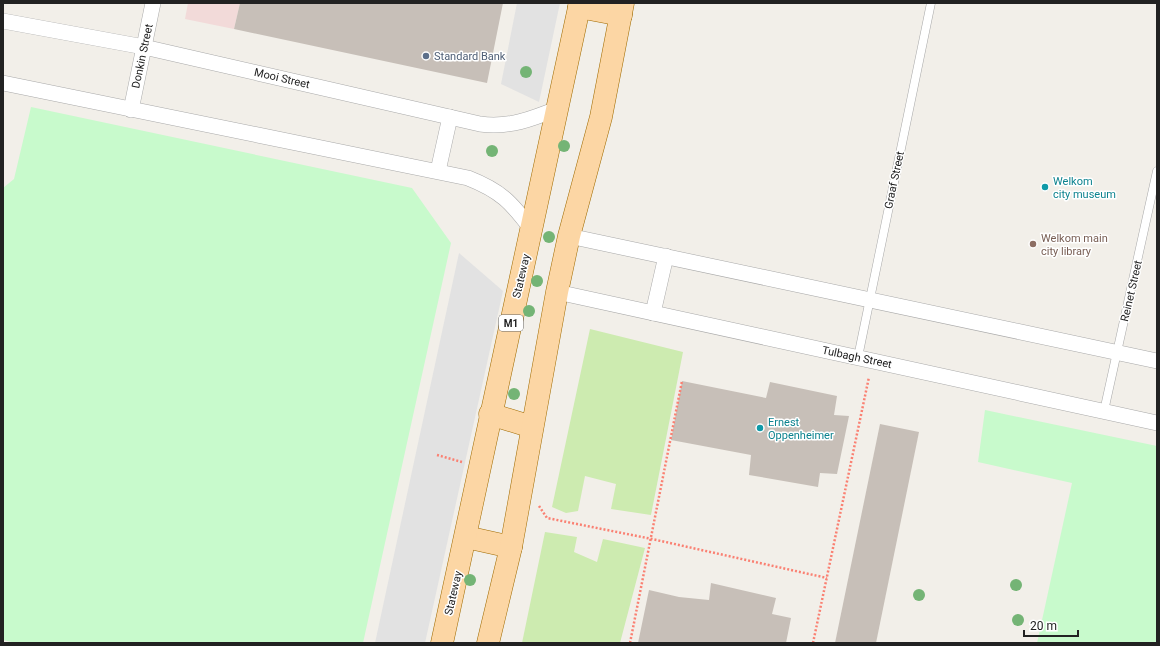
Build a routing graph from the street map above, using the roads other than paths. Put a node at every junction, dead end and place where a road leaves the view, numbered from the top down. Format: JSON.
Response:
{"nodes":[{"id":1,"x":153,"y":3,"type":"edge"},
{"id":2,"x":931,"y":3,"type":"edge"},
{"id":3,"x":580,"y":5,"type":"edge"},
{"id":4,"x":622,"y":9,"type":"edge"},
{"id":5,"x":3,"y":20,"type":"edge"},
{"id":6,"x":144,"y":47,"type":"junction"},
{"id":7,"x":3,"y":83,"type":"edge"},
{"id":8,"x":558,"y":108,"type":"junction"},
{"id":9,"x":132,"y":110,"type":"junction"},
{"id":10,"x":450,"y":117,"type":"junction"},
{"id":11,"x":438,"y":171,"type":"junction"},
{"id":12,"x":1157,"y":171,"type":"edge"},
{"id":13,"x":532,"y":230,"type":"junction"},
{"id":14,"x":569,"y":236,"type":"junction"},
{"id":15,"x":666,"y":256,"type":"junction"},
{"id":16,"x":557,"y":292,"type":"junction"},
{"id":17,"x":869,"y":299,"type":"junction"},
{"id":18,"x":654,"y":313,"type":"junction"},
{"id":19,"x":1117,"y":353,"type":"junction"},
{"id":20,"x":858,"y":357,"type":"junction"},
{"id":21,"x":1157,"y":361,"type":"edge"},
{"id":22,"x":1104,"y":412,"type":"junction"},
{"id":23,"x":490,"y":414,"type":"junction"},
{"id":24,"x":1157,"y":423,"type":"edge"},
{"id":25,"x":532,"y":427,"type":"junction"},
{"id":26,"x":466,"y":537,"type":"junction"},
{"id":27,"x":511,"y":547,"type":"junction"},
{"id":28,"x":442,"y":643,"type":"edge"},
{"id":29,"x":488,"y":643,"type":"edge"}],
"edges":[{"from":1,"to":6,"type":"street","name":"Donkin Street"},
{"from":2,"to":17,"type":"lane","name":"Graaf Street"},
{"from":3,"to":4,"type":"main road"},
{"from":3,"to":8,"type":"main road","name":"Stateway","number":"M1"},
{"from":4,"to":14,"type":"main road"},
{"from":5,"to":6,"type":"street","name":"Mooi Street"},
{"from":6,"to":9,"type":"street","name":"Donkin Street"},
{"from":6,"to":10,"type":"street","name":"Mooi Street"},
{"from":7,"to":9,"type":"street"},
{"from":8,"to":10,"type":"street","name":"Mooi Street"},
{"from":8,"to":13,"type":"main road","name":"Stateway","number":"M1"},
{"from":9,"to":11,"type":"street"},
{"from":10,"to":11,"type":"street"},
{"from":11,"to":13,"type":"street"},
{"from":12,"to":19,"type":"lane","name":"Reinet Street"},
{"from":13,"to":23,"type":"main road","name":"Stateway","number":"M1"},
{"from":14,"to":15,"type":"street"},
{"from":14,"to":16,"type":"main road"},
{"from":15,"to":17,"type":"street"},
{"from":15,"to":18,"type":"street"},
{"from":16,"to":18,"type":"street","name":"Tulbagh Street"},
{"from":16,"to":25,"type":"main road"},
{"from":17,"to":19,"type":"street"},
{"from":17,"to":20,"type":"lane","name":"Graaf Street"},
{"from":18,"to":20,"type":"street","name":"Tulbagh Street"},
{"from":19,"to":21,"type":"street"},
{"from":19,"to":22,"type":"lane","name":"Reinet Street"},
{"from":20,"to":22,"type":"street","name":"Tulbagh Street"},
{"from":22,"to":24,"type":"street","name":"Tulbagh Street"},
{"from":23,"to":25,"type":"main road"},
{"from":23,"to":26,"type":"main road","name":"Stateway","number":"M1"},
{"from":25,"to":27,"type":"main road"},
{"from":26,"to":27,"type":"main road"},
{"from":26,"to":28,"type":"main road","name":"Stateway","number":"M1"},
{"from":27,"to":29,"type":"main road"}]}
